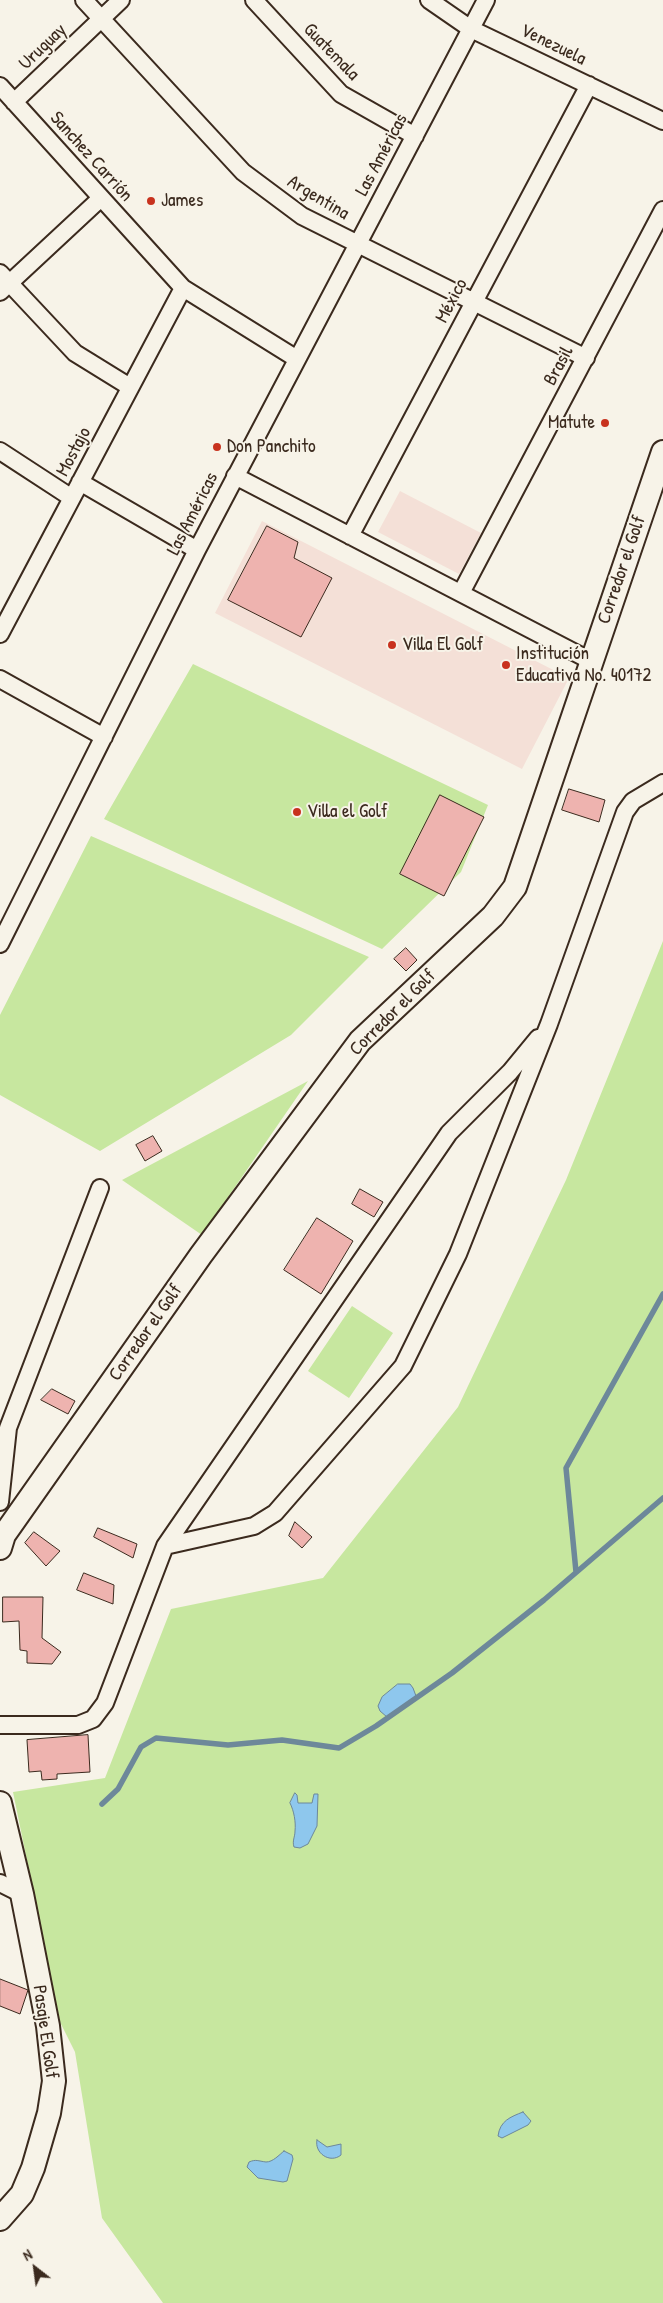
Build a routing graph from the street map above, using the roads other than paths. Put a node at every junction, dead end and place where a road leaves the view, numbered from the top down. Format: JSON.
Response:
{"nodes":[{"id":1,"x":84,"y":0,"type":"edge"},
{"id":2,"x":121,"y":0,"type":"edge"},
{"id":3,"x":254,"y":0,"type":"edge"},
{"id":4,"x":429,"y":0,"type":"edge"},
{"id":5,"x":486,"y":0,"type":"edge"},
{"id":6,"x":101,"y":19,"type":"junction"},
{"id":7,"x":471,"y":28,"type":"junction"},
{"id":8,"x":589,"y":85,"type":"junction"},
{"id":9,"x":0,"y":86,"type":"edge"},
{"id":10,"x":14,"y":102,"type":"junction"},
{"id":11,"x":663,"y":121,"type":"edge"},
{"id":12,"x":415,"y":136,"type":"junction"},
{"id":13,"x":101,"y":198,"type":"junction"},
{"id":14,"x":663,"y":210,"type":"edge"},
{"id":15,"x":358,"y":244,"type":"junction"},
{"id":16,"x":3,"y":283,"type":"edge"},
{"id":17,"x":182,"y":288,"type":"junction"},
{"id":18,"x":474,"y":302,"type":"junction"},
{"id":19,"x":586,"y":358,"type":"junction"},
{"id":20,"x":297,"y":359,"type":"junction"},
{"id":21,"x":130,"y":387,"type":"junction"},
{"id":22,"x":0,"y":451,"type":"edge"},
{"id":23,"x":663,"y":452,"type":"edge"},
{"id":24,"x":235,"y":476,"type":"junction"},
{"id":25,"x":80,"y":482,"type":"junction"},
{"id":26,"x":72,"y":498,"type":"junction"},
{"id":27,"x":350,"y":536,"type":"junction"},
{"id":28,"x":197,"y":550,"type":"junction"},
{"id":29,"x":461,"y":593,"type":"junction"},
{"id":30,"x":0,"y":634,"type":"edge"},
{"id":31,"x":591,"y":660,"type":"junction"},
{"id":32,"x":0,"y":678,"type":"edge"},
{"id":33,"x":104,"y":737,"type":"junction"},
{"id":34,"x":663,"y":783,"type":"edge"},
{"id":35,"x":0,"y":944,"type":"edge"},
{"id":36,"x":549,"y":1024,"type":"junction"},
{"id":37,"x":100,"y":1188,"type":"dead end"},
{"id":38,"x":0,"y":1502,"type":"edge"},
{"id":39,"x":1,"y":1535,"type":"edge"},
{"id":40,"x":165,"y":1546,"type":"junction"},
{"id":41,"x":0,"y":1725,"type":"edge"},
{"id":42,"x":0,"y":1803,"type":"edge"},
{"id":43,"x":0,"y":1883,"type":"edge"},
{"id":44,"x":22,"y":1894,"type":"junction"},
{"id":45,"x":0,"y":2219,"type":"edge"}],
"edges":[{"from":1,"to":6,"type":"street","name":"Argentina"},
{"from":2,"to":6,"type":"street","name":"Uruguay"},
{"from":3,"to":12,"type":"street","name":"Guatemala"},
{"from":4,"to":7,"type":"street","name":"Venezuela"},
{"from":5,"to":7,"type":"street","name":"Las Américas"},
{"from":6,"to":10,"type":"street","name":"Uruguay"},
{"from":6,"to":15,"type":"street","name":"Argentina"},
{"from":7,"to":8,"type":"street","name":"Venezuela"},
{"from":7,"to":12,"type":"street","name":"Las Américas"},
{"from":8,"to":11,"type":"street","name":"Venezuela"},
{"from":8,"to":18,"type":"street","name":"México"},
{"from":9,"to":10,"type":"street","name":"Sanchez Carrión"},
{"from":10,"to":13,"type":"street","name":"Sanchez Carrión"},
{"from":12,"to":15,"type":"street","name":"Las Américas"},
{"from":13,"to":16,"type":"street"},
{"from":13,"to":17,"type":"street","name":"Sanchez Carrión"},
{"from":14,"to":19,"type":"street","name":"Brasil"},
{"from":15,"to":18,"type":"street","name":"Argentina"},
{"from":15,"to":20,"type":"street","name":"Las Américas"},
{"from":16,"to":21,"type":"street"},
{"from":17,"to":20,"type":"street","name":"Sanchez Carrión"},
{"from":17,"to":21,"type":"street","name":"Mostajo"},
{"from":18,"to":19,"type":"street","name":"Argentina"},
{"from":18,"to":27,"type":"street","name":"México"},
{"from":19,"to":29,"type":"street","name":"Brasil"},
{"from":20,"to":24,"type":"street","name":"Las Américas"},
{"from":21,"to":25,"type":"street","name":"Mostajo"},
{"from":22,"to":26,"type":"street"},
{"from":23,"to":31,"type":"street","name":"Corredor el Golf"},
{"from":24,"to":27,"type":"street"},
{"from":24,"to":28,"type":"street","name":"Las Américas"},
{"from":25,"to":26,"type":"street","name":"Mostajo"},
{"from":25,"to":28,"type":"street"},
{"from":26,"to":30,"type":"street","name":"Mostajo"},
{"from":27,"to":29,"type":"street"},
{"from":28,"to":33,"type":"street","name":"Las Américas"},
{"from":29,"to":31,"type":"street"},
{"from":31,"to":39,"type":"street","name":"Corredor el Golf"},
{"from":32,"to":33,"type":"street"},
{"from":33,"to":35,"type":"street","name":"Las Américas"},
{"from":34,"to":36,"type":"street"},
{"from":36,"to":40,"type":"street"},
{"from":36,"to":40,"type":"street"},
{"from":37,"to":38,"type":"street"},
{"from":40,"to":41,"type":"street"},
{"from":42,"to":44,"type":"street"},
{"from":43,"to":44,"type":"street"},
{"from":44,"to":45,"type":"street","name":"Pasaje El Golf"}]}
